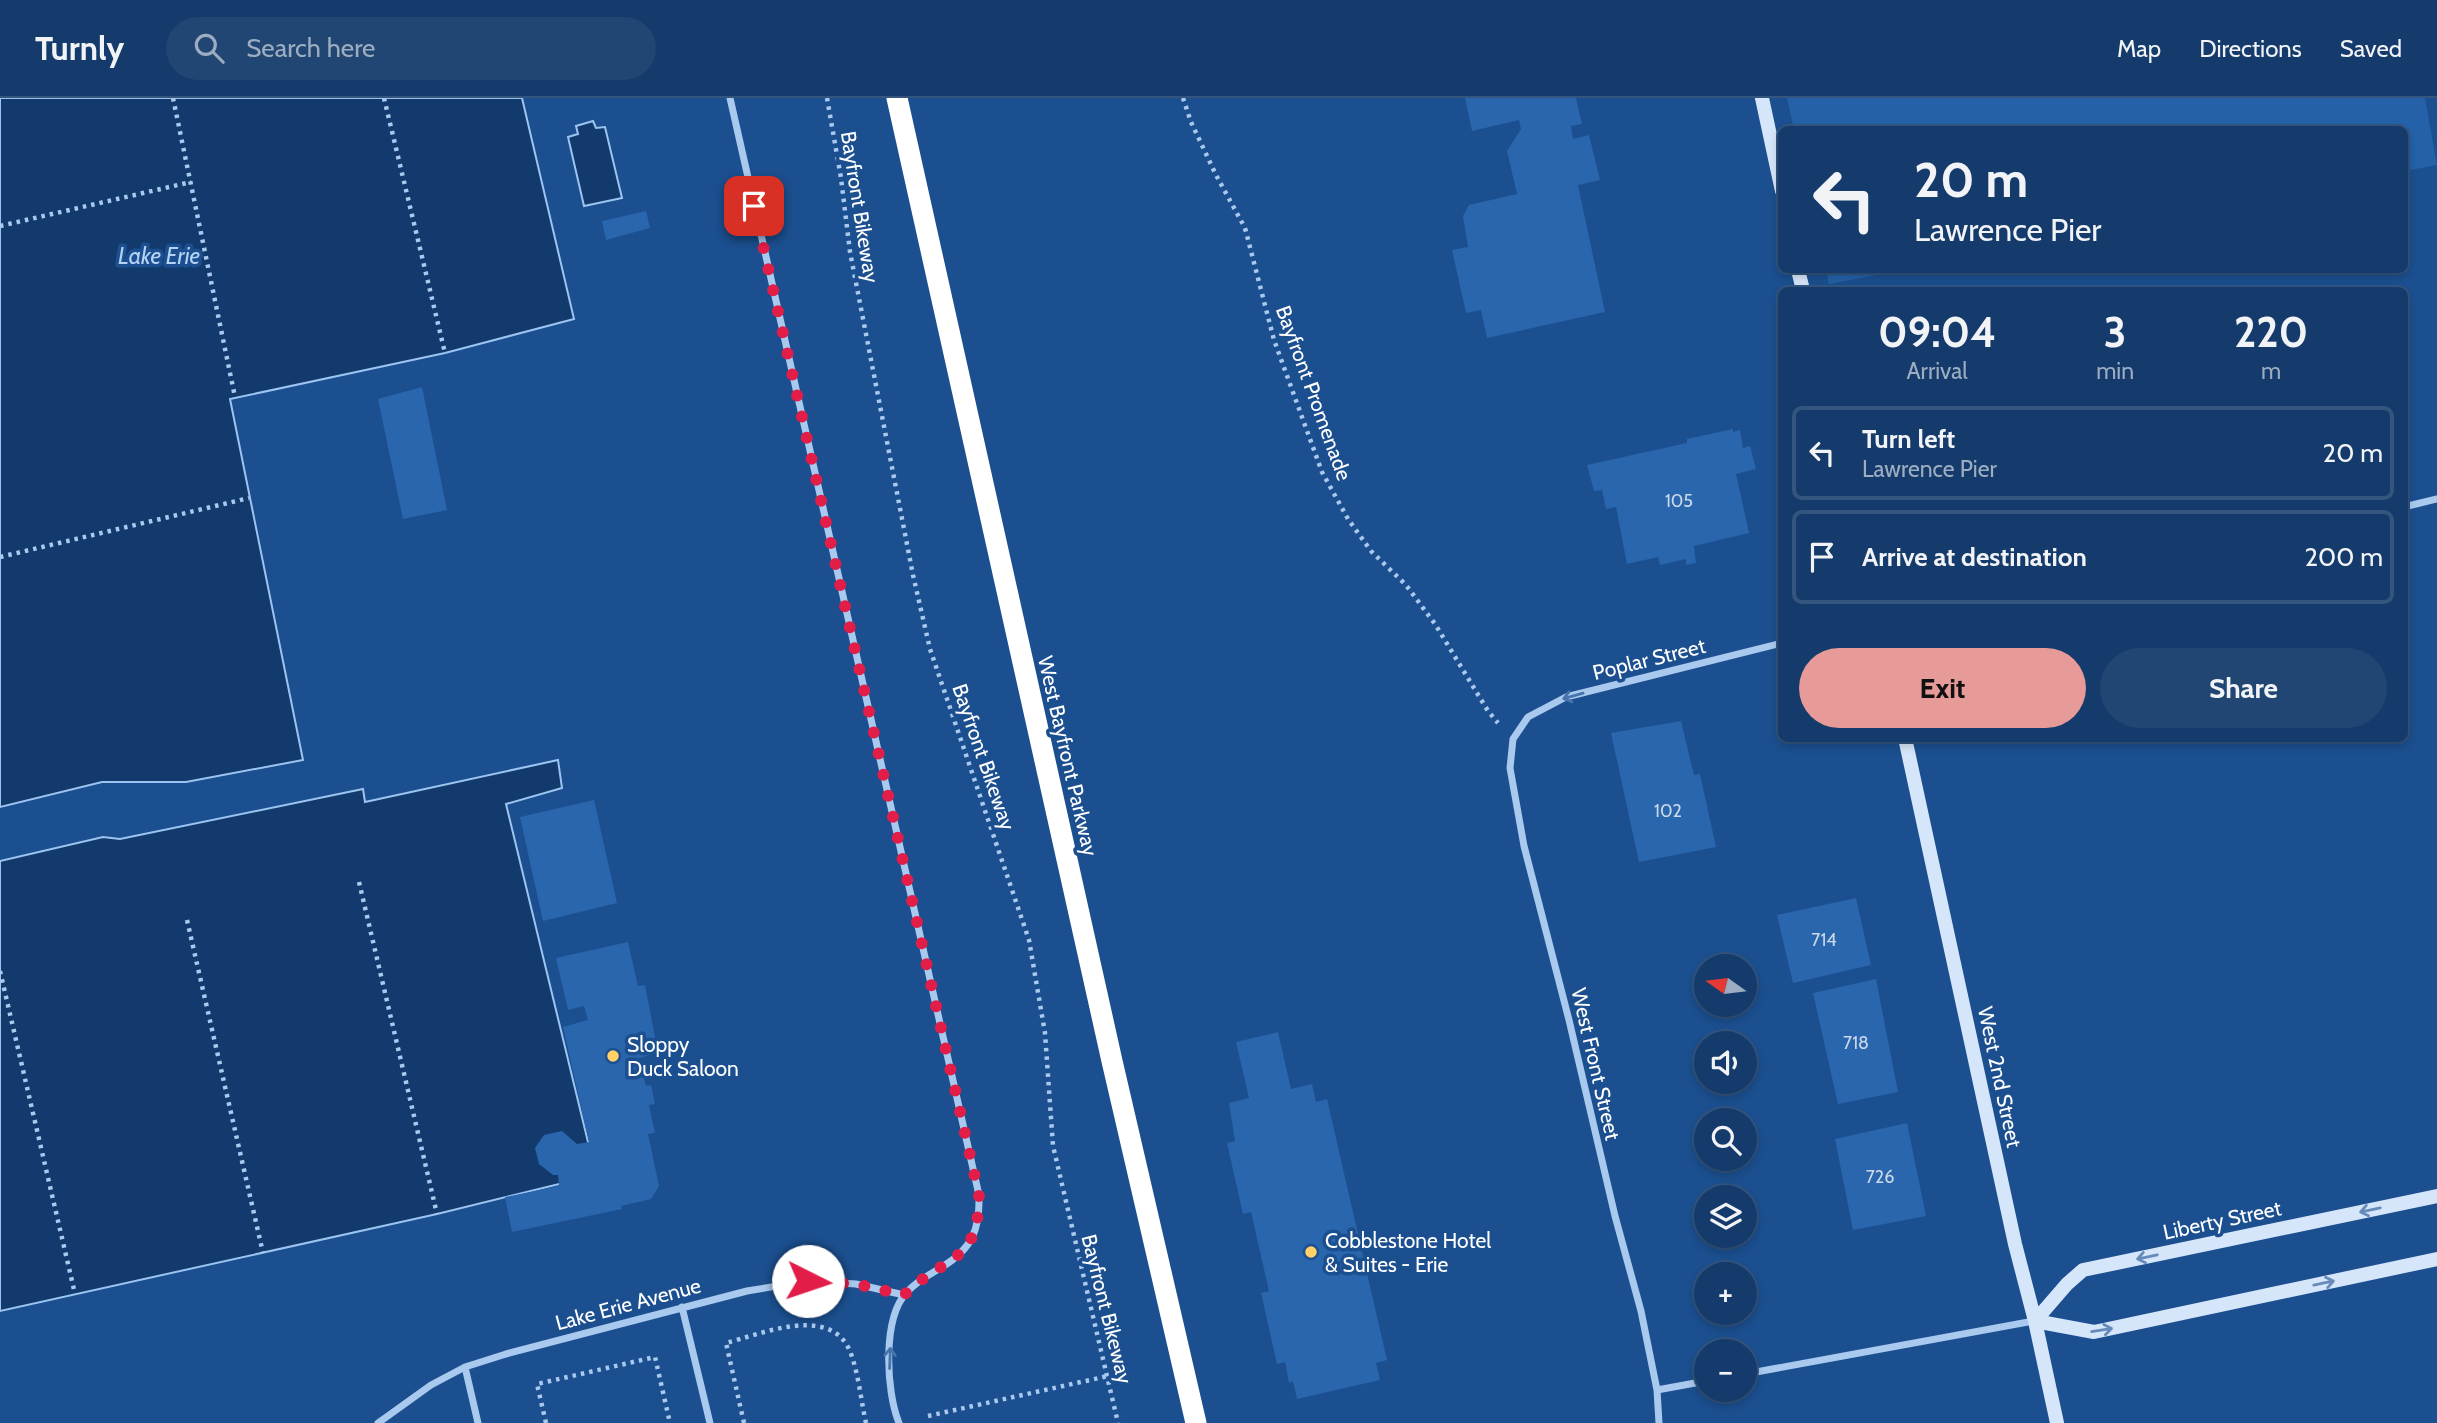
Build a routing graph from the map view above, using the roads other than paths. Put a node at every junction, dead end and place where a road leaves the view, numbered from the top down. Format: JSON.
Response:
{"nodes":[{"id":1,"x":730,"y":98,"type":"edge"},
{"id":2,"x":897,"y":98,"type":"edge"},
{"id":3,"x":1762,"y":98,"type":"edge"},
{"id":4,"x":1778,"y":172,"type":"edge"},
{"id":5,"x":2437,"y":499,"type":"edge"},
{"id":6,"x":2408,"y":506,"type":"edge"},
{"id":7,"x":1778,"y":644,"type":"edge"},
{"id":8,"x":1513,"y":739,"type":"joint"},
{"id":9,"x":1906,"y":742,"type":"edge"},
{"id":10,"x":2437,"y":1196,"type":"edge"},
{"id":11,"x":2437,"y":1259,"type":"edge"},
{"id":12,"x":904,"y":1295,"type":"junction"},
{"id":13,"x":682,"y":1307,"type":"junction"},
{"id":14,"x":2035,"y":1321,"type":"junction"},
{"id":15,"x":465,"y":1367,"type":"junction"},
{"id":16,"x":1757,"y":1372,"type":"edge"},
{"id":17,"x":1694,"y":1383,"type":"edge"},
{"id":18,"x":1657,"y":1390,"type":"junction"},
{"id":19,"x":378,"y":1423,"type":"edge"},
{"id":20,"x":478,"y":1423,"type":"edge"},
{"id":21,"x":710,"y":1423,"type":"edge"},
{"id":22,"x":899,"y":1423,"type":"edge"},
{"id":23,"x":1196,"y":1423,"type":"edge"},
{"id":24,"x":1659,"y":1423,"type":"edge"},
{"id":25,"x":2057,"y":1423,"type":"edge"}],
"edges":[{"from":1,"to":12,"type":"street"},
{"from":2,"to":23,"type":"highway","name":"West Bayfront Parkway"},
{"from":3,"to":4,"type":"street"},
{"from":5,"to":6,"type":"street"},
{"from":7,"to":8,"type":"street","name":"Poplar Street","one_way":true},
{"from":8,"to":18,"type":"street","name":"West Front Street"},
{"from":9,"to":14,"type":"street","name":"West 2nd Street"},
{"from":10,"to":14,"type":"street","name":"Liberty Street","one_way":true},
{"from":14,"to":11,"type":"street","one_way":true},
{"from":12,"to":13,"type":"street","name":"Lake Erie Avenue"},
{"from":22,"to":12,"type":"street","one_way":true},
{"from":13,"to":15,"type":"street","name":"Lake Erie Avenue"},
{"from":13,"to":21,"type":"street"},
{"from":14,"to":16,"type":"street"},
{"from":14,"to":25,"type":"street","name":"West 2nd Street"},
{"from":15,"to":19,"type":"street","name":"Lake Erie Avenue"},
{"from":15,"to":20,"type":"street"},
{"from":17,"to":18,"type":"street"},
{"from":18,"to":24,"type":"street","name":"West Front Street"}]}
